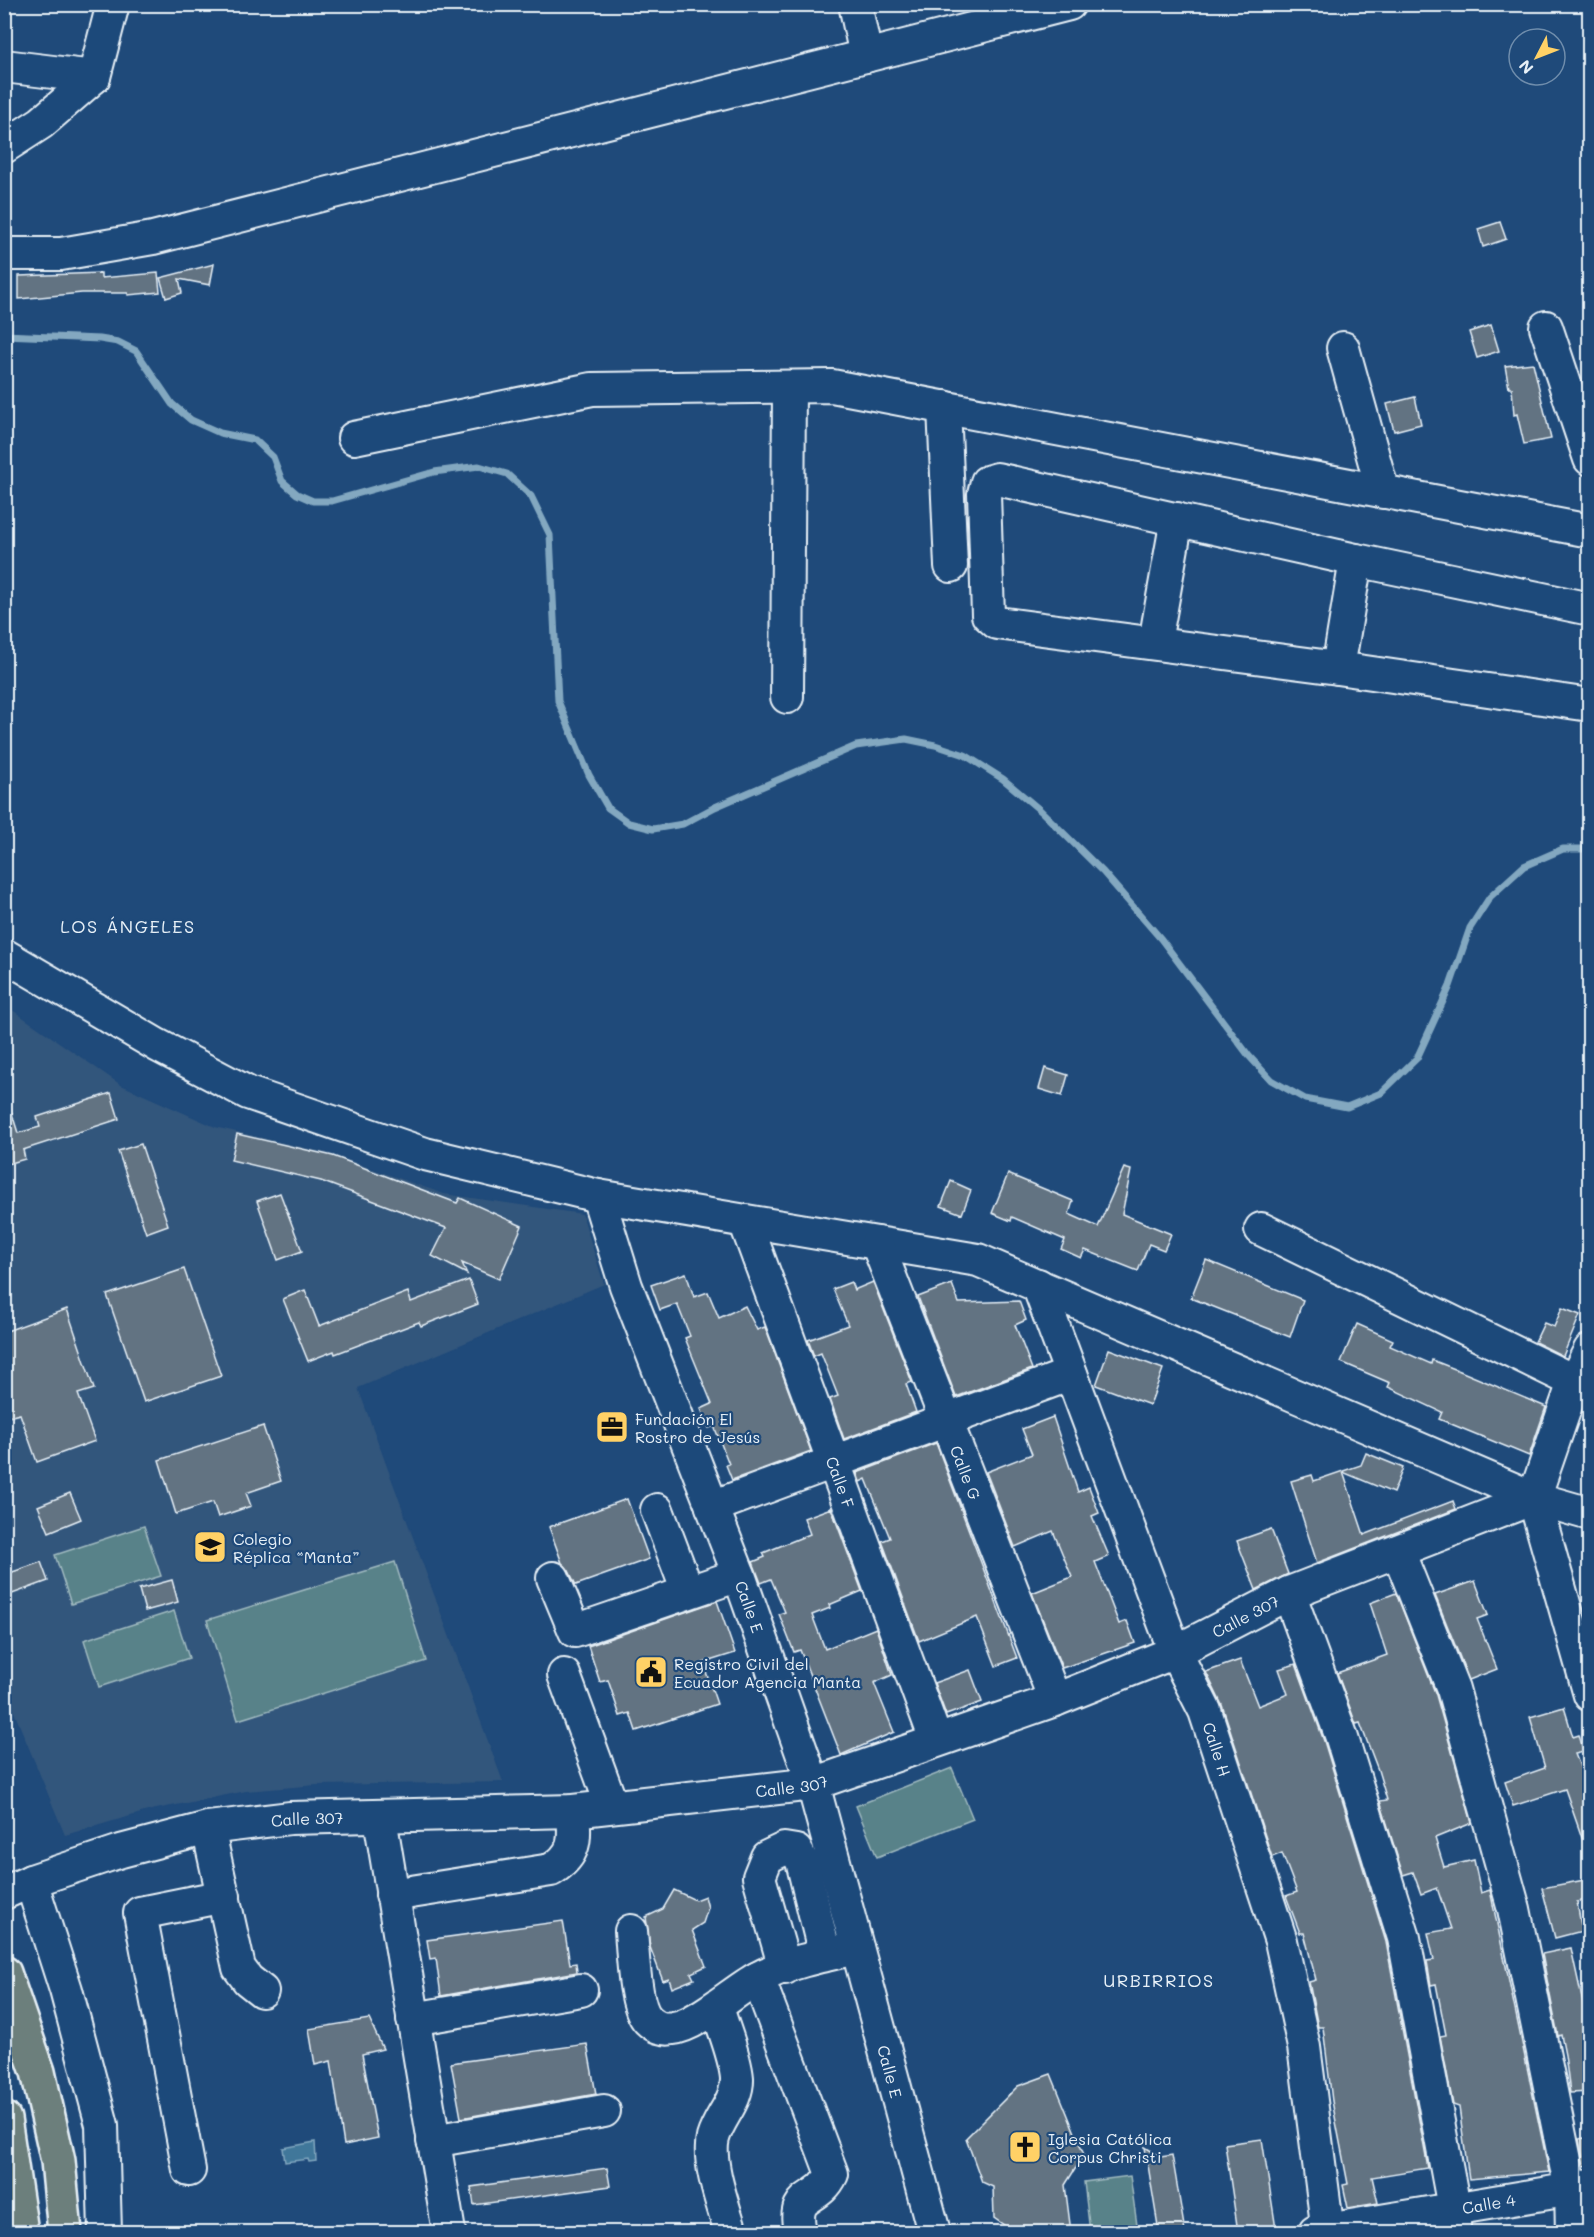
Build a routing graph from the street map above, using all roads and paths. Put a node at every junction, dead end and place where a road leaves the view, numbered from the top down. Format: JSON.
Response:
{"nodes":[{"id":1,"x":113,"y":4,"type":"edge"},
{"id":2,"x":855,"y":4,"type":"edge"},
{"id":3,"x":1069,"y":4,"type":"edge"},
{"id":4,"x":1031,"y":9,"type":"edge"},
{"id":5,"x":866,"y":56,"type":"junction"},
{"id":6,"x":4,"y":66,"type":"edge"},
{"id":7,"x":94,"y":77,"type":"junction"},
{"id":8,"x":4,"y":147,"type":"edge"},
{"id":9,"x":4,"y":254,"type":"edge"},
{"id":10,"x":1546,"y":327,"type":"dead end"},
{"id":11,"x":1343,"y":348,"type":"dead end"},
{"id":12,"x":789,"y":388,"type":"junction"},
{"id":13,"x":944,"y":407,"type":"junction"},
{"id":14,"x":354,"y":438,"type":"dead end"},
{"id":15,"x":1590,"y":459,"type":"edge"},
{"id":16,"x":1383,"y":492,"type":"junction"},
{"id":17,"x":1177,"y":519,"type":"junction"},
{"id":18,"x":1590,"y":531,"type":"edge"},
{"id":19,"x":1356,"y":560,"type":"junction"},
{"id":20,"x":951,"y":566,"type":"dead end"},
{"id":21,"x":1590,"y":609,"type":"edge"},
{"id":22,"x":1155,"y":642,"type":"junction"},
{"id":23,"x":1338,"y":668,"type":"junction"},
{"id":24,"x":787,"y":697,"type":"dead end"},
{"id":25,"x":1590,"y":705,"type":"edge"},
{"id":26,"x":4,"y":955,"type":"edge"},
{"id":27,"x":598,"y":1196,"type":"junction"},
{"id":28,"x":745,"y":1221,"type":"junction"},
{"id":29,"x":1261,"y":1230,"type":"dead end"},
{"id":30,"x":877,"y":1243,"type":"junction"},
{"id":31,"x":1038,"y":1285,"type":"junction"},
{"id":32,"x":1590,"y":1350,"type":"edge"},
{"id":33,"x":1071,"y":1374,"type":"junction"},
{"id":34,"x":1582,"y":1386,"type":"edge"},
{"id":35,"x":946,"y":1420,"type":"junction"},
{"id":36,"x":836,"y":1461,"type":"junction"},
{"id":37,"x":1534,"y":1497,"type":"junction"},
{"id":38,"x":712,"y":1507,"type":"junction"},
{"id":39,"x":657,"y":1510,"type":"dead end"},
{"id":40,"x":1590,"y":1515,"type":"edge"},
{"id":41,"x":1398,"y":1551,"type":"junction"},
{"id":42,"x":739,"y":1575,"type":"junction"},
{"id":43,"x":553,"y":1578,"type":"dead end"},
{"id":44,"x":688,"y":1592,"type":"junction"},
{"id":45,"x":1289,"y":1593,"type":"junction"},
{"id":46,"x":1175,"y":1652,"type":"junction"},
{"id":47,"x":564,"y":1675,"type":"dead end"},
{"id":48,"x":1590,"y":1695,"type":"edge"},
{"id":49,"x":1055,"y":1700,"type":"junction"},
{"id":50,"x":936,"y":1740,"type":"junction"},
{"id":51,"x":813,"y":1784,"type":"junction"},
{"id":52,"x":612,"y":1806,"type":"junction"},
{"id":53,"x":573,"y":1811,"type":"junction"},
{"id":54,"x":380,"y":1818,"type":"junction"},
{"id":55,"x":208,"y":1828,"type":"junction"},
{"id":56,"x":18,"y":1887,"type":"edge"},
{"id":57,"x":392,"y":1895,"type":"junction"},
{"id":58,"x":224,"y":1896,"type":"junction"},
{"id":59,"x":631,"y":1931,"type":"dead end"},
{"id":60,"x":857,"y":1948,"type":"junction"},
{"id":61,"x":825,"y":1955,"type":"junction"},
{"id":62,"x":4,"y":1973,"type":"edge"},
{"id":63,"x":771,"y":1973,"type":"junction"},
{"id":64,"x":581,"y":1990,"type":"dead end"},
{"id":65,"x":262,"y":1991,"type":"dead end"},
{"id":66,"x":717,"y":2007,"type":"junction"},
{"id":67,"x":413,"y":2019,"type":"junction"},
{"id":68,"x":604,"y":2111,"type":"dead end"},
{"id":69,"x":4,"y":2119,"type":"edge"},
{"id":70,"x":433,"y":2141,"type":"junction"},
{"id":71,"x":189,"y":2170,"type":"dead end"},
{"id":72,"x":1580,"y":2188,"type":"edge"},
{"id":73,"x":1454,"y":2220,"type":"edge"},
{"id":74,"x":21,"y":2232,"type":"edge"},
{"id":75,"x":65,"y":2232,"type":"edge"},
{"id":76,"x":105,"y":2232,"type":"edge"},
{"id":77,"x":449,"y":2232,"type":"edge"},
{"id":78,"x":731,"y":2232,"type":"edge"},
{"id":79,"x":800,"y":2232,"type":"edge"},
{"id":80,"x":934,"y":2232,"type":"edge"},
{"id":81,"x":1324,"y":2232,"type":"edge"},
{"id":82,"x":1572,"y":2232,"type":"edge"}],
"edges":[{"from":1,"to":7,"type":"street"},
{"from":2,"to":5,"type":"street"},
{"from":3,"to":4,"type":"street"},
{"from":4,"to":5,"type":"street"},
{"from":5,"to":9,"type":"street"},
{"from":6,"to":7,"type":"street"},
{"from":7,"to":8,"type":"street"},
{"from":10,"to":15,"type":"street"},
{"from":11,"to":16,"type":"street"},
{"from":12,"to":13,"type":"street"},
{"from":12,"to":14,"type":"street"},
{"from":12,"to":24,"type":"street"},
{"from":13,"to":16,"type":"street"},
{"from":13,"to":20,"type":"street"},
{"from":16,"to":18,"type":"street"},
{"from":17,"to":19,"type":"street"},
{"from":17,"to":22,"type":"street"},
{"from":17,"to":22,"type":"street"},
{"from":19,"to":21,"type":"street"},
{"from":19,"to":23,"type":"street"},
{"from":22,"to":23,"type":"street"},
{"from":23,"to":25,"type":"street"},
{"from":26,"to":27,"type":"street"},
{"from":27,"to":28,"type":"street"},
{"from":27,"to":38,"type":"street","name":"Calle E"},
{"from":28,"to":30,"type":"street"},
{"from":28,"to":36,"type":"street","name":"Calle F"},
{"from":29,"to":34,"type":"street"},
{"from":30,"to":31,"type":"street"},
{"from":30,"to":35,"type":"street","name":"Calle G"},
{"from":31,"to":33,"type":"street","name":"Calle H"},
{"from":31,"to":37,"type":"street"},
{"from":32,"to":34,"type":"street"},
{"from":33,"to":35,"type":"street"},
{"from":33,"to":46,"type":"street","name":"Calle H"},
{"from":34,"to":37,"type":"street"},
{"from":35,"to":36,"type":"street"},
{"from":35,"to":49,"type":"street","name":"Calle G"},
{"from":36,"to":38,"type":"street"},
{"from":36,"to":50,"type":"street","name":"Calle F"},
{"from":37,"to":40,"type":"street"},
{"from":37,"to":41,"type":"street","name":"Calle 307"},
{"from":37,"to":48,"type":"street"},
{"from":38,"to":42,"type":"street","name":"Calle E"},
{"from":39,"to":44,"type":"street"},
{"from":41,"to":45,"type":"street","name":"Calle 307"},
{"from":41,"to":72,"type":"street"},
{"from":42,"to":44,"type":"street"},
{"from":42,"to":51,"type":"street","name":"Calle E"},
{"from":43,"to":44,"type":"street"},
{"from":45,"to":46,"type":"street","name":"Calle 307"},
{"from":45,"to":73,"type":"street"},
{"from":46,"to":49,"type":"street","name":"Calle 307"},
{"from":46,"to":81,"type":"street","name":"Calle H"},
{"from":47,"to":52,"type":"street"},
{"from":49,"to":50,"type":"street","name":"Calle 307"},
{"from":50,"to":51,"type":"street","name":"Calle 307"},
{"from":51,"to":52,"type":"street","name":"Calle 307"},
{"from":51,"to":60,"type":"street","name":"Calle E"},
{"from":52,"to":53,"type":"street","name":"Calle 307"},
{"from":53,"to":54,"type":"street","name":"Calle 307"},
{"from":53,"to":57,"type":"street"},
{"from":54,"to":55,"type":"street","name":"Calle 307"},
{"from":54,"to":57,"type":"street"},
{"from":55,"to":56,"type":"street","name":"Calle 307"},
{"from":55,"to":58,"type":"street"},
{"from":56,"to":76,"type":"street"},
{"from":57,"to":67,"type":"street"},
{"from":58,"to":65,"type":"street"},
{"from":58,"to":71,"type":"street"},
{"from":59,"to":66,"type":"street"},
{"from":60,"to":61,"type":"street"},
{"from":60,"to":80,"type":"street","name":"Calle E"},
{"from":61,"to":63,"type":"street"},
{"from":61,"to":63,"type":"street"},
{"from":62,"to":75,"type":"highway"},
{"from":63,"to":66,"type":"street"},
{"from":63,"to":79,"type":"street"},
{"from":64,"to":67,"type":"street"},
{"from":66,"to":78,"type":"street"},
{"from":67,"to":70,"type":"street"},
{"from":68,"to":70,"type":"street"},
{"from":69,"to":74,"type":"highway"},
{"from":70,"to":77,"type":"street"},
{"from":72,"to":73,"type":"street","name":"Calle 4"},
{"from":72,"to":82,"type":"street"},
{"from":73,"to":81,"type":"street","name":"Calle 4"}]}
